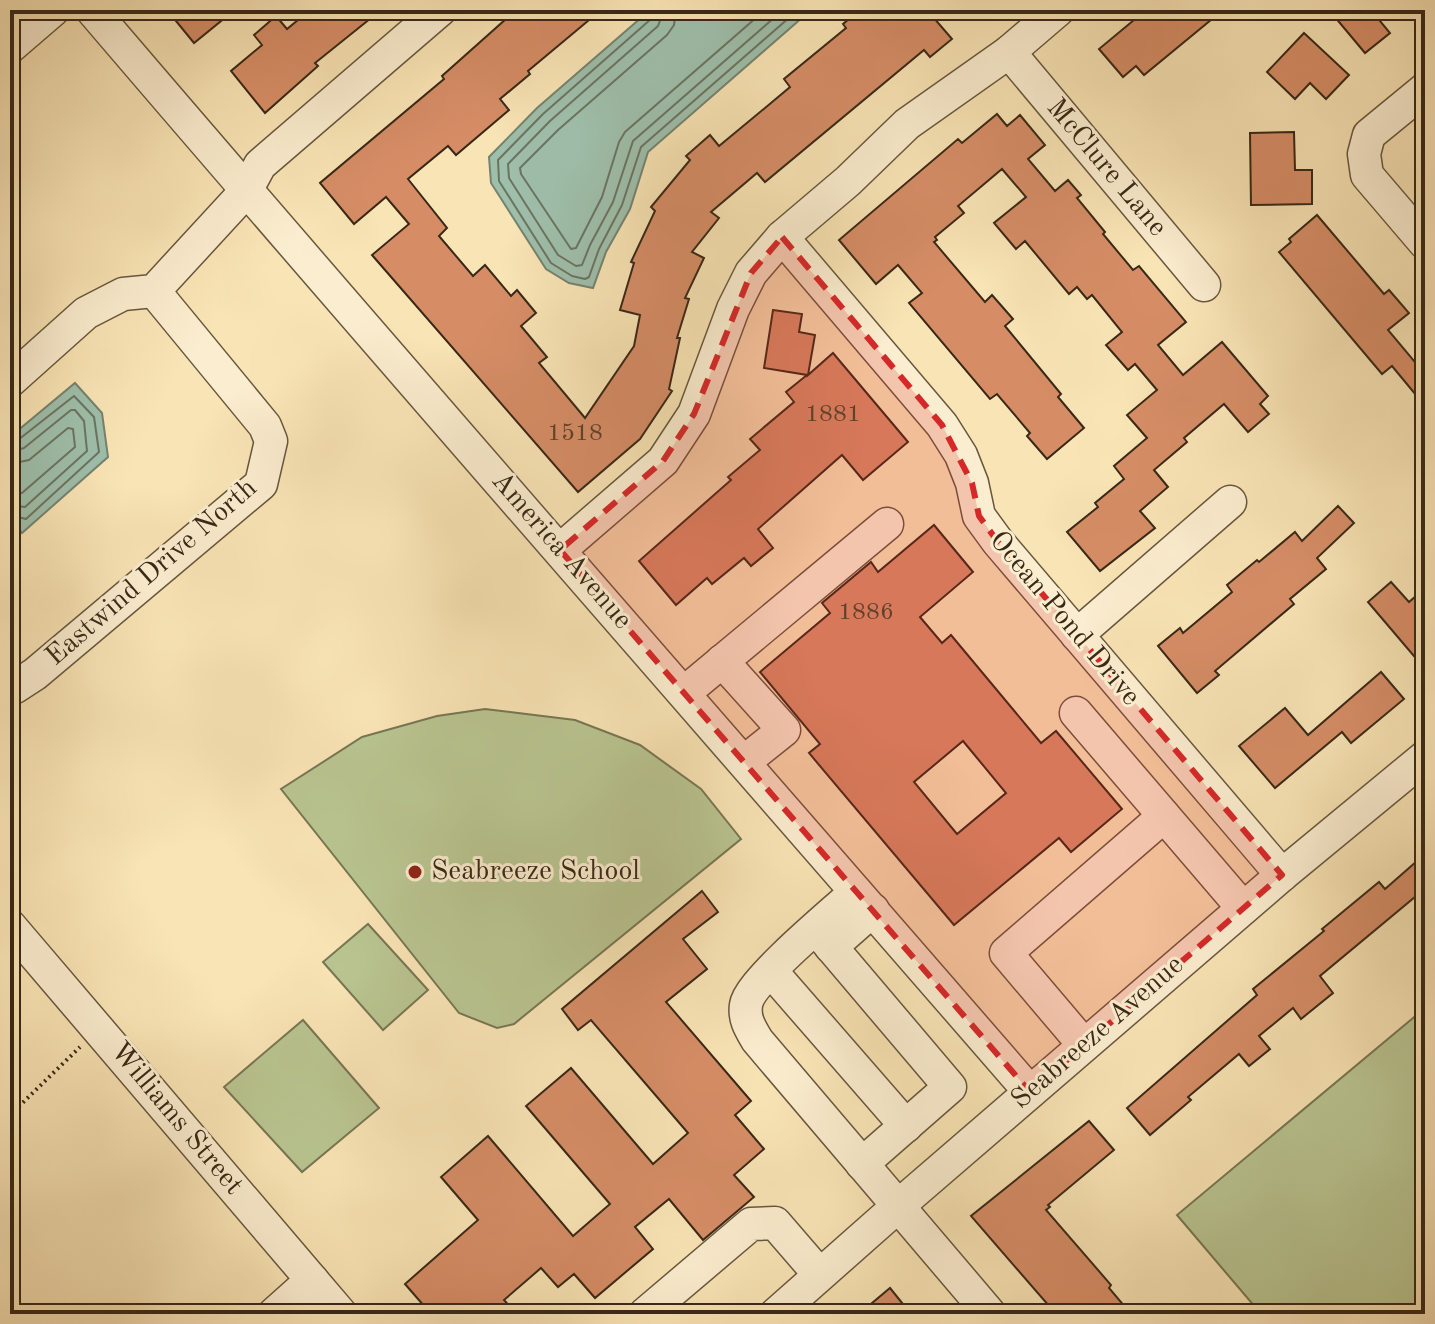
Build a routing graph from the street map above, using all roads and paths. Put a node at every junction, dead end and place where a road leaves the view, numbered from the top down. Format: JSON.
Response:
{"nodes":[{"id":1,"x":53,"y":10,"type":"edge"},
{"id":2,"x":92,"y":10,"type":"edge"},
{"id":3,"x":440,"y":10,"type":"edge"},
{"id":4,"x":1058,"y":10,"type":"edge"},
{"id":5,"x":10,"y":47,"type":"edge"},
{"id":6,"x":1009,"y":52,"type":"junction"},
{"id":7,"x":1425,"y":89,"type":"edge"},
{"id":8,"x":246,"y":191,"type":"junction"},
{"id":9,"x":782,"y":237,"type":"junction"},
{"id":10,"x":1425,"y":243,"type":"edge"},
{"id":11,"x":1204,"y":285,"type":"dead end"},
{"id":12,"x":154,"y":291,"type":"junction"},
{"id":13,"x":10,"y":381,"type":"edge"},
{"id":14,"x":1230,"y":502,"type":"dead end"},
{"id":15,"x":887,"y":524,"type":"dead end"},
{"id":16,"x":560,"y":550,"type":"junction"},
{"id":17,"x":1077,"y":635,"type":"junction"},
{"id":18,"x":722,"y":661,"type":"junction"},
{"id":19,"x":10,"y":688,"type":"edge"},
{"id":20,"x":684,"y":693,"type":"junction"},
{"id":21,"x":1076,"y":713,"type":"dead end"},
{"id":22,"x":1425,"y":757,"type":"edge"},
{"id":23,"x":744,"y":762,"type":"junction"},
{"id":24,"x":1164,"y":816,"type":"junction"},
{"id":25,"x":1282,"y":875,"type":"junction"},
{"id":26,"x":864,"y":901,"type":"junction"},
{"id":27,"x":1243,"y":908,"type":"junction"},
{"id":28,"x":10,"y":926,"type":"edge"},
{"id":29,"x":824,"y":938,"type":"junction"},
{"id":30,"x":771,"y":971,"type":"junction"},
{"id":31,"x":99,"y":1028,"type":"junction"},
{"id":32,"x":1084,"y":1045,"type":"junction"},
{"id":33,"x":1030,"y":1092,"type":"junction"},
{"id":34,"x":10,"y":1115,"type":"edge"},
{"id":35,"x":906,"y":1126,"type":"junction"},
{"id":36,"x":862,"y":1164,"type":"junction"},
{"id":37,"x":897,"y":1207,"type":"junction"},
{"id":38,"x":819,"y":1274,"type":"junction"},
{"id":39,"x":312,"y":1280,"type":"junction"},
{"id":40,"x":274,"y":1314,"type":"edge"},
{"id":41,"x":341,"y":1314,"type":"edge"},
{"id":42,"x":645,"y":1314,"type":"edge"},
{"id":43,"x":776,"y":1314,"type":"edge"},
{"id":44,"x":990,"y":1314,"type":"edge"}],
"edges":[{"from":1,"to":5,"type":"street"},
{"from":2,"to":8,"type":"street","name":"America Avenue"},
{"from":3,"to":8,"type":"street"},
{"from":4,"to":6,"type":"street"},
{"from":6,"to":9,"type":"street"},
{"from":6,"to":11,"type":"street","name":"McClure Lane"},
{"from":7,"to":10,"type":"street"},
{"from":8,"to":12,"type":"street"},
{"from":8,"to":16,"type":"street","name":"America Avenue"},
{"from":9,"to":16,"type":"street"},
{"from":9,"to":17,"type":"street","name":"Ocean Pond Drive"},
{"from":12,"to":13,"type":"street"},
{"from":12,"to":19,"type":"street","name":"Eastwind Drive North"},
{"from":14,"to":17,"type":"street"},
{"from":15,"to":18,"type":"street"},
{"from":16,"to":20,"type":"street","name":"America Avenue"},
{"from":17,"to":25,"type":"street","name":"Ocean Pond Drive"},
{"from":18,"to":20,"type":"street"},
{"from":18,"to":23,"type":"street"},
{"from":20,"to":23,"type":"street","name":"America Avenue"},
{"from":21,"to":24,"type":"street"},
{"from":22,"to":25,"type":"street","name":"Seabreeze Avenue"},
{"from":23,"to":26,"type":"street","name":"America Avenue"},
{"from":24,"to":27,"type":"street"},
{"from":24,"to":32,"type":"street"},
{"from":25,"to":27,"type":"street","name":"Seabreeze Avenue"},
{"from":26,"to":29,"type":"street"},
{"from":26,"to":33,"type":"street","name":"America Avenue"},
{"from":27,"to":32,"type":"street","name":"Seabreeze Avenue"},
{"from":28,"to":31,"type":"street","name":"Williams Street"},
{"from":29,"to":30,"type":"street"},
{"from":29,"to":35,"type":"street"},
{"from":30,"to":35,"type":"street"},
{"from":30,"to":36,"type":"street"},
{"from":31,"to":34,"type":"path"},
{"from":31,"to":39,"type":"street","name":"Williams Street"},
{"from":32,"to":33,"type":"street","name":"Seabreeze Avenue"},
{"from":33,"to":37,"type":"street","name":"Seabreeze Avenue"},
{"from":35,"to":36,"type":"street"},
{"from":36,"to":37,"type":"street"},
{"from":37,"to":38,"type":"street","name":"Seabreeze Avenue"},
{"from":37,"to":44,"type":"street"},
{"from":38,"to":42,"type":"street"},
{"from":38,"to":43,"type":"street","name":"Seabreeze Avenue"},
{"from":39,"to":40,"type":"street"},
{"from":39,"to":41,"type":"street","name":"Williams Street"}]}
